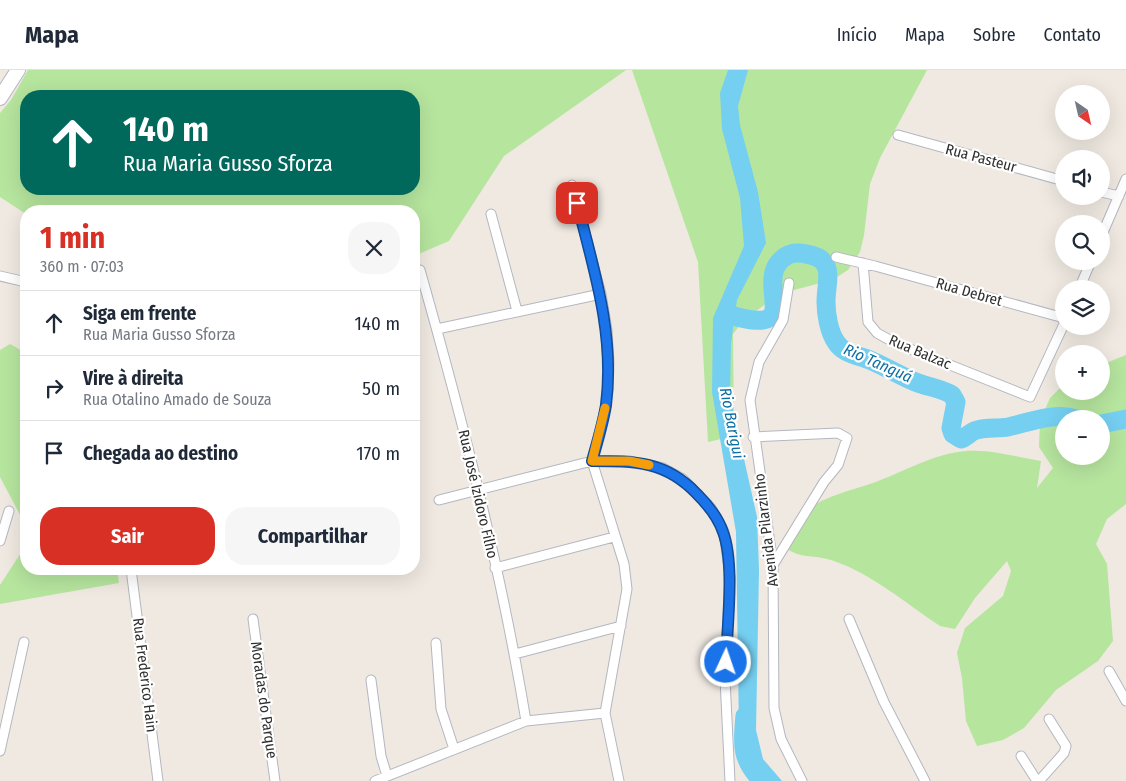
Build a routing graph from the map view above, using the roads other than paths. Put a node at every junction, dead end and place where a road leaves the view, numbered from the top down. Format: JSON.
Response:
{"nodes":[{"id":1,"x":18,"y":70,"type":"edge"},
{"id":2,"x":0,"y":98,"type":"edge"},
{"id":3,"x":898,"y":135,"type":"dead end"},
{"id":4,"x":1055,"y":179,"type":"edge"},
{"id":5,"x":1126,"y":180,"type":"edge"},
{"id":6,"x":572,"y":185,"type":"dead end"},
{"id":7,"x":1110,"y":194,"type":"edge"},
{"id":8,"x":1119,"y":196,"type":"junction"},
{"id":9,"x":491,"y":214,"type":"dead end"},
{"id":10,"x":1110,"y":216,"type":"edge"},
{"id":11,"x":836,"y":258,"type":"dead end"},
{"id":12,"x":863,"y":263,"type":"junction"},
{"id":13,"x":420,"y":270,"type":"dead end"},
{"id":14,"x":0,"y":276,"type":"edge"},
{"id":15,"x":20,"y":281,"type":"edge"},
{"id":16,"x":789,"y":283,"type":"dead end"},
{"id":17,"x":601,"y":294,"type":"junction"},
{"id":18,"x":517,"y":311,"type":"junction"},
{"id":19,"x":1055,"y":316,"type":"edge"},
{"id":20,"x":437,"y":328,"type":"junction"},
{"id":21,"x":1059,"y":335,"type":"edge"},
{"id":22,"x":754,"y":436,"type":"junction"},
{"id":23,"x":592,"y":461,"type":"junction"},
{"id":24,"x":478,"y":490,"type":"junction"},
{"id":25,"x":439,"y":500,"type":"dead end"},
{"id":26,"x":9,"y":511,"type":"dead end"},
{"id":27,"x":614,"y":537,"type":"junction"},
{"id":28,"x":0,"y":539,"type":"edge"},
{"id":29,"x":773,"y":565,"type":"junction"},
{"id":30,"x":495,"y":568,"type":"junction"},
{"id":31,"x":132,"y":575,"type":"edge"},
{"id":32,"x":253,"y":619,"type":"dead end"},
{"id":33,"x":849,"y":619,"type":"dead end"},
{"id":34,"x":621,"y":626,"type":"junction"},
{"id":35,"x":24,"y":642,"type":"dead end"},
{"id":36,"x":436,"y":643,"type":"dead end"},
{"id":37,"x":515,"y":654,"type":"junction"},
{"id":38,"x":1109,"y":671,"type":"dead end"},
{"id":39,"x":371,"y":680,"type":"dead end"},
{"id":40,"x":1126,"y":701,"type":"edge"},
{"id":41,"x":605,"y":713,"type":"junction"},
{"id":42,"x":1049,"y":719,"type":"dead end"},
{"id":43,"x":526,"y":721,"type":"junction"},
{"id":44,"x":454,"y":749,"type":"junction"},
{"id":45,"x":0,"y":751,"type":"edge"},
{"id":46,"x":1021,"y":756,"type":"dead end"},
{"id":47,"x":387,"y":776,"type":"junction"},
{"id":48,"x":158,"y":781,"type":"edge"},
{"id":49,"x":275,"y":781,"type":"edge"},
{"id":50,"x":375,"y":781,"type":"edge"},
{"id":51,"x":619,"y":781,"type":"edge"},
{"id":52,"x":730,"y":781,"type":"edge"},
{"id":53,"x":802,"y":781,"type":"edge"},
{"id":54,"x":925,"y":781,"type":"edge"},
{"id":55,"x":1038,"y":781,"type":"edge"}],
"edges":[{"from":1,"to":2,"type":"main road"},
{"from":3,"to":4,"type":"street","name":"Rua Pasteur"},
{"from":5,"to":8,"type":"street"},
{"from":6,"to":17,"type":"street"},
{"from":7,"to":8,"type":"street"},
{"from":8,"to":10,"type":"street"},
{"from":9,"to":18,"type":"street"},
{"from":11,"to":12,"type":"street","name":"Rua Debret"},
{"from":12,"to":19,"type":"street","name":"Rua Debret"},
{"from":12,"to":21,"type":"street","name":"Rua Balzac"},
{"from":13,"to":20,"type":"street","name":"Rua José Izidoro Filho"},
{"from":14,"to":15,"type":"street"},
{"from":16,"to":22,"type":"street","name":"Avenida Pilarzinho"},
{"from":17,"to":18,"type":"street"},
{"from":17,"to":23,"type":"street"},
{"from":18,"to":20,"type":"street"},
{"from":20,"to":24,"type":"street","name":"Rua José Izidoro Filho"},
{"from":22,"to":29,"type":"street","name":"Avenida Pilarzinho"},
{"from":22,"to":29,"type":"street"},
{"from":23,"to":24,"type":"street"},
{"from":23,"to":27,"type":"street"},
{"from":23,"to":52,"type":"street"},
{"from":24,"to":25,"type":"street"},
{"from":24,"to":30,"type":"street","name":"Rua José Izidoro Filho"},
{"from":26,"to":28,"type":"street"},
{"from":27,"to":30,"type":"street"},
{"from":27,"to":34,"type":"street"},
{"from":29,"to":53,"type":"street","name":"Avenida Pilarzinho"},
{"from":30,"to":37,"type":"street","name":"Rua José Izidoro Filho"},
{"from":31,"to":48,"type":"street","name":"Rua Frederico Hain"},
{"from":32,"to":49,"type":"street","name":"Moradas do Parque"},
{"from":33,"to":54,"type":"street"},
{"from":34,"to":37,"type":"street"},
{"from":34,"to":41,"type":"street"},
{"from":35,"to":45,"type":"street"},
{"from":36,"to":44,"type":"street"},
{"from":37,"to":43,"type":"street","name":"Rua José Izidoro Filho"},
{"from":38,"to":40,"type":"street"},
{"from":39,"to":47,"type":"street"},
{"from":41,"to":43,"type":"street"},
{"from":41,"to":51,"type":"street"},
{"from":42,"to":55,"type":"street"},
{"from":43,"to":44,"type":"street"},
{"from":44,"to":47,"type":"street"},
{"from":46,"to":55,"type":"street"},
{"from":47,"to":50,"type":"street"}]}
